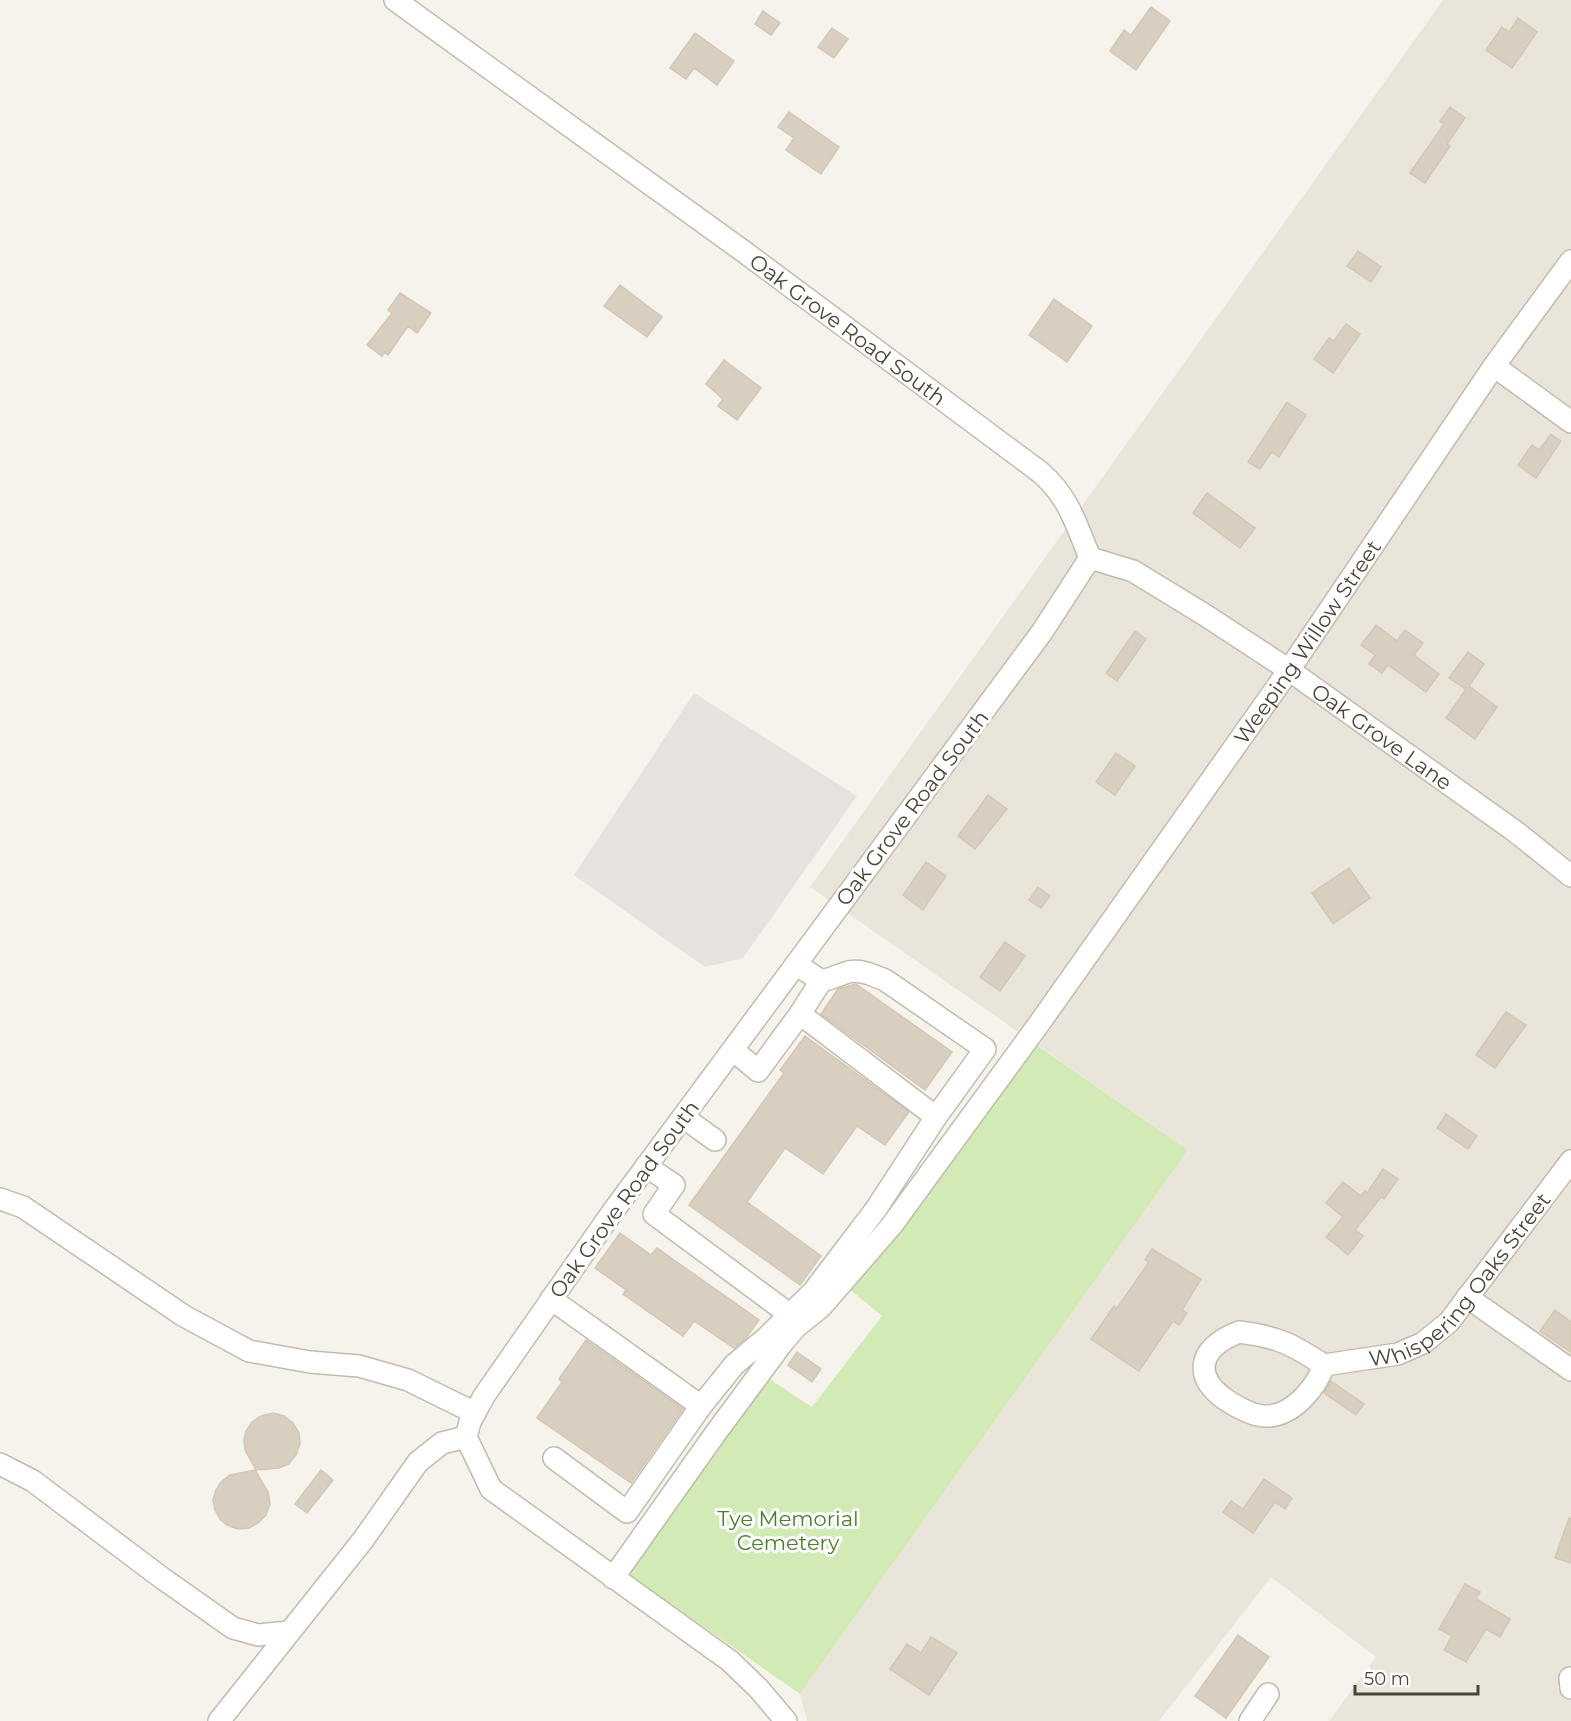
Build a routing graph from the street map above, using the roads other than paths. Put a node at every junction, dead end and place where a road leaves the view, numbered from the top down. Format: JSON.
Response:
{"nodes":[{"id":1,"x":395,"y":0,"type":"edge"},
{"id":2,"x":1568,"y":270,"type":"edge"},
{"id":3,"x":1494,"y":366,"type":"junction"},
{"id":4,"x":1571,"y":422,"type":"edge"},
{"id":5,"x":1090,"y":558,"type":"junction"},
{"id":6,"x":1288,"y":670,"type":"junction"},
{"id":7,"x":1571,"y":876,"type":"edge"},
{"id":8,"x":796,"y":964,"type":"junction"},
{"id":9,"x":821,"y":981,"type":"junction"},
{"id":10,"x":800,"y":1014,"type":"junction"},
{"id":11,"x":733,"y":1050,"type":"junction"},
{"id":12,"x":683,"y":1117,"type":"junction"},
{"id":13,"x":936,"y":1117,"type":"junction"},
{"id":14,"x":715,"y":1140,"type":"dead end"},
{"id":15,"x":1571,"y":1161,"type":"edge"},
{"id":16,"x":646,"y":1166,"type":"junction"},
{"id":17,"x":0,"y":1199,"type":"edge"},
{"id":18,"x":1467,"y":1297,"type":"junction"},
{"id":19,"x":551,"y":1299,"type":"junction"},
{"id":20,"x":789,"y":1314,"type":"junction"},
{"id":21,"x":1324,"y":1365,"type":"junction"},
{"id":22,"x":1571,"y":1370,"type":"edge"},
{"id":23,"x":701,"y":1406,"type":"junction"},
{"id":24,"x":475,"y":1413,"type":"junction"},
{"id":25,"x":466,"y":1437,"type":"junction"},
{"id":26,"x":554,"y":1458,"type":"dead end"},
{"id":27,"x":0,"y":1464,"type":"edge"},
{"id":28,"x":613,"y":1578,"type":"junction"},
{"id":29,"x":288,"y":1632,"type":"junction"},
{"id":30,"x":1268,"y":1694,"type":"dead end"},
{"id":31,"x":219,"y":1721,"type":"edge"},
{"id":32,"x":786,"y":1721,"type":"edge"},
{"id":33,"x":1250,"y":1721,"type":"edge"}],
"edges":[{"from":1,"to":5,"type":"street","name":"Oak Grove Road South"},
{"from":2,"to":3,"type":"street","name":"Weeping Willow Street"},
{"from":3,"to":4,"type":"street"},
{"from":3,"to":6,"type":"street","name":"Weeping Willow Street"},
{"from":5,"to":6,"type":"street","name":"Oak Grove Lane"},
{"from":5,"to":8,"type":"street","name":"Oak Grove Road South"},
{"from":6,"to":7,"type":"street","name":"Oak Grove Lane"},
{"from":6,"to":28,"type":"street","name":"Weeping Willow Street"},
{"from":8,"to":9,"type":"street"},
{"from":8,"to":11,"type":"street","name":"Oak Grove Road South"},
{"from":9,"to":10,"type":"street"},
{"from":9,"to":13,"type":"street"},
{"from":10,"to":11,"type":"street"},
{"from":10,"to":13,"type":"street"},
{"from":11,"to":12,"type":"street","name":"Oak Grove Road South"},
{"from":12,"to":14,"type":"street"},
{"from":12,"to":16,"type":"street","name":"Oak Grove Road South"},
{"from":13,"to":20,"type":"street"},
{"from":15,"to":18,"type":"street","name":"Whispering Oaks Street"},
{"from":16,"to":19,"type":"street","name":"Oak Grove Road South"},
{"from":16,"to":20,"type":"street"},
{"from":17,"to":24,"type":"street"},
{"from":18,"to":21,"type":"street","name":"Whispering Oaks Street"},
{"from":18,"to":22,"type":"street"},
{"from":19,"to":23,"type":"street"},
{"from":19,"to":24,"type":"street","name":"Oak Grove Road South"},
{"from":20,"to":23,"type":"street"},
{"from":21,"to":21,"type":"street"},
{"from":23,"to":26,"type":"street"},
{"from":24,"to":25,"type":"street","name":"Oak Grove Road South"},
{"from":25,"to":28,"type":"street"},
{"from":25,"to":29,"type":"street"},
{"from":27,"to":29,"type":"street"},
{"from":28,"to":32,"type":"street"},
{"from":29,"to":31,"type":"street"},
{"from":30,"to":33,"type":"street"}]}
